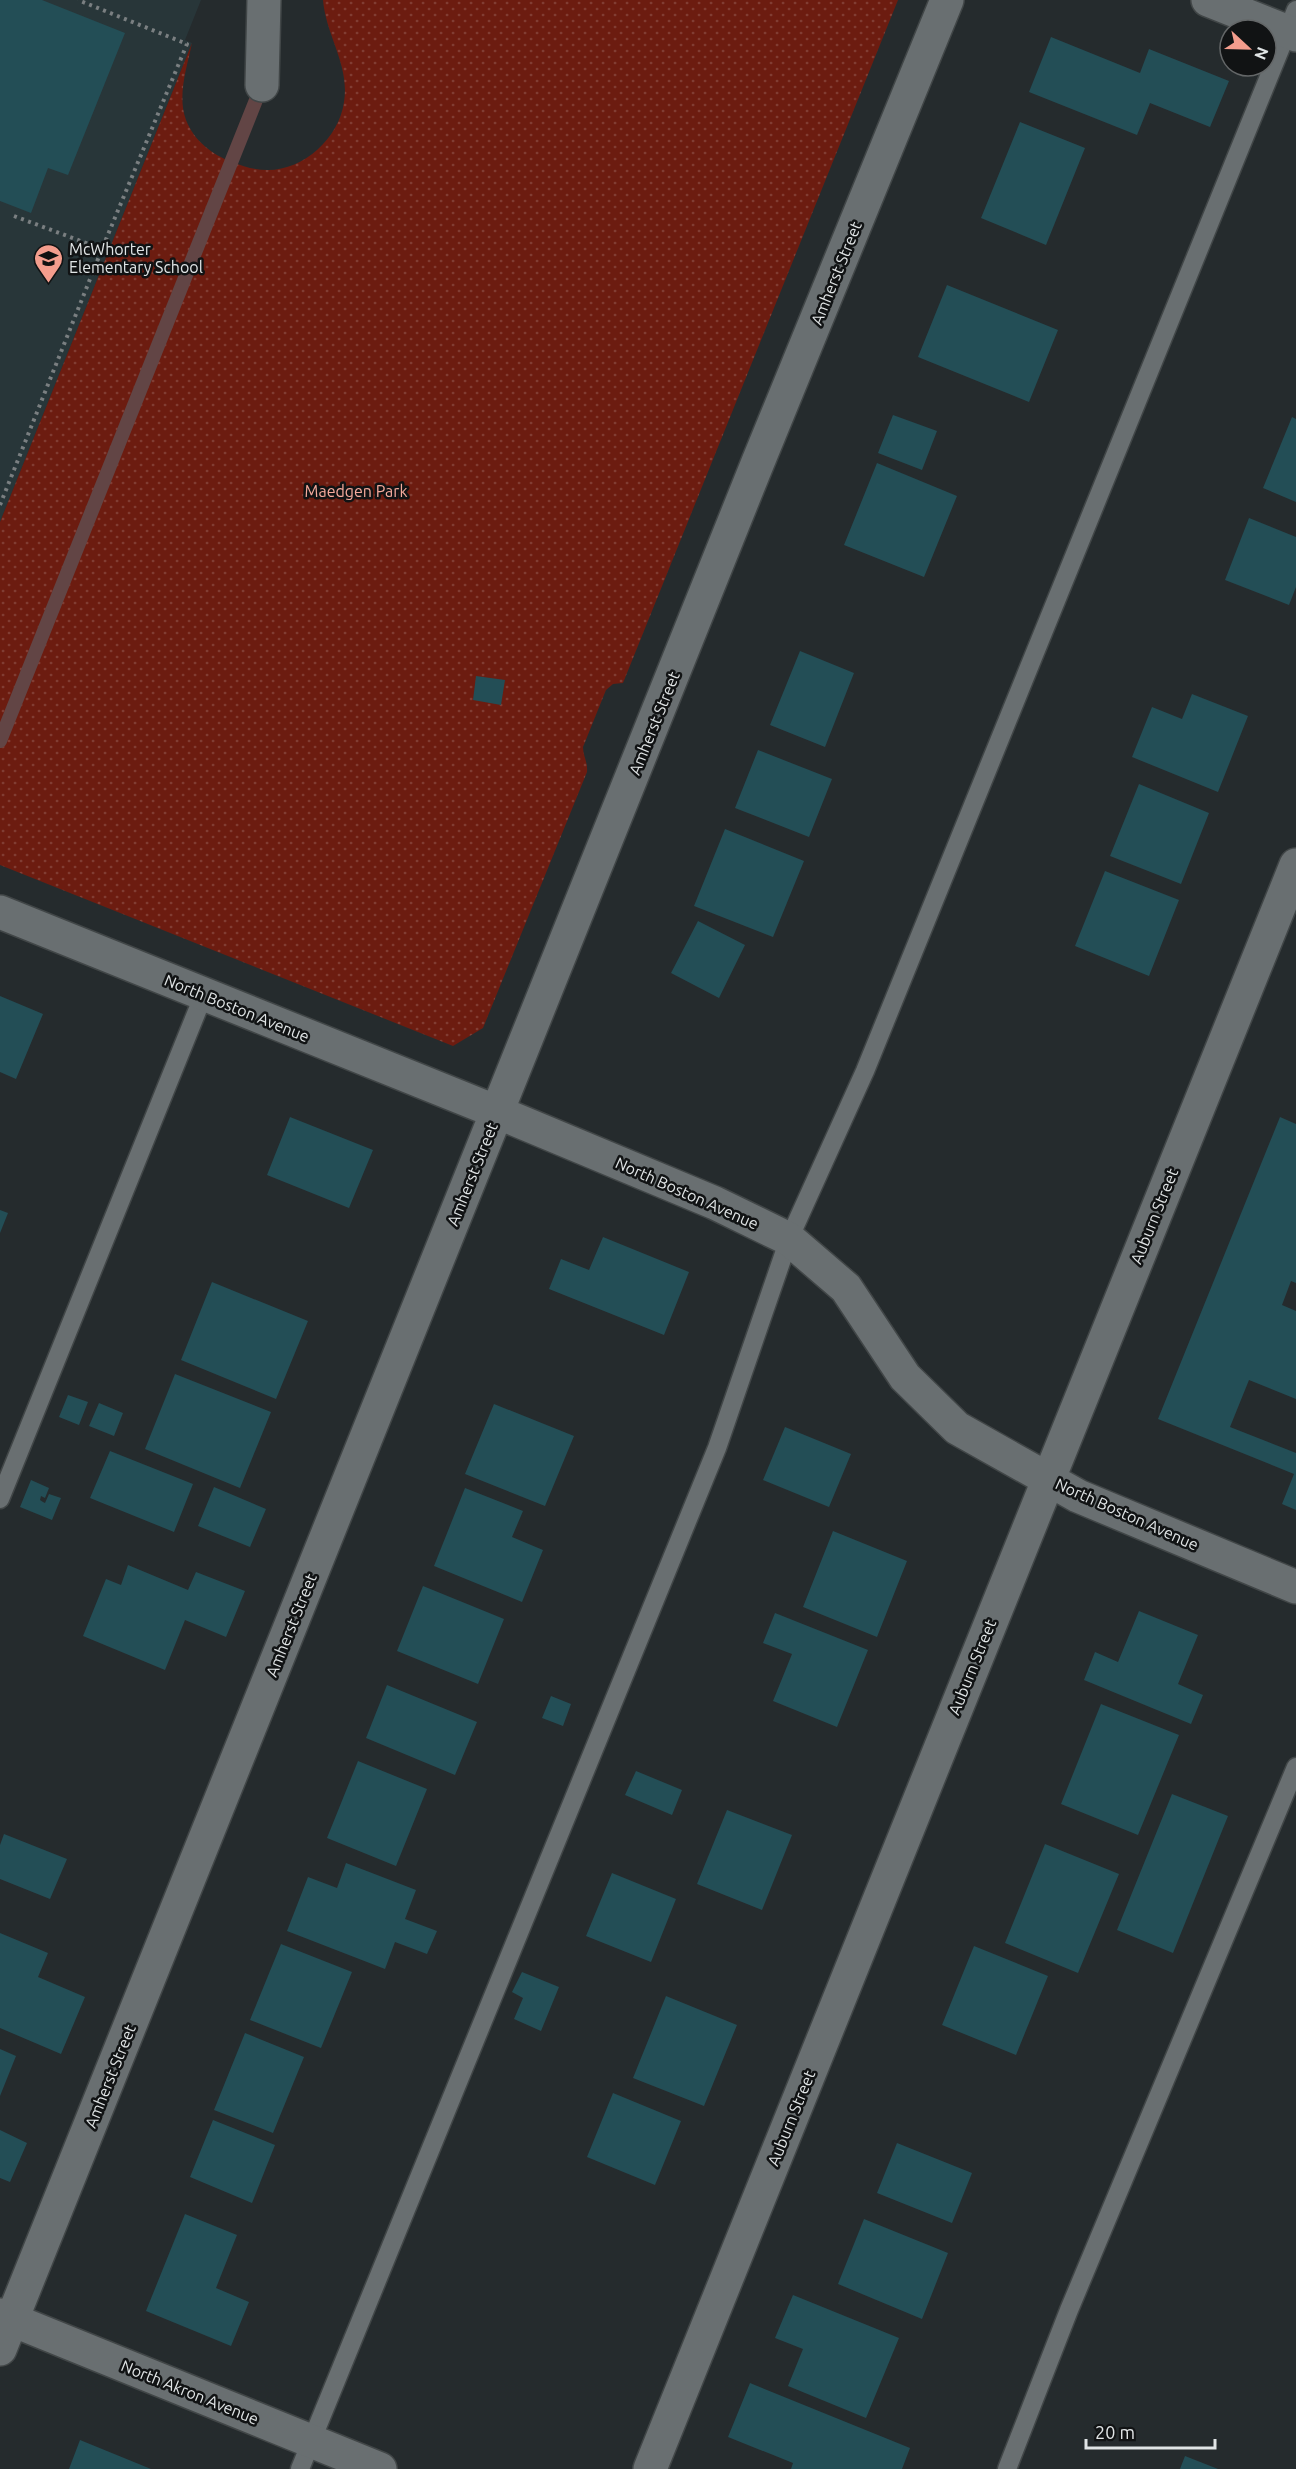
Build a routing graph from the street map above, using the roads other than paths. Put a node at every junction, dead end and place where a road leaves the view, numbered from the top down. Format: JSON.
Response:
{"nodes":[{"id":1,"x":264,"y":0,"type":"edge"},
{"id":2,"x":947,"y":0,"type":"edge"},
{"id":3,"x":1208,"y":0,"type":"edge"},
{"id":4,"x":1293,"y":26,"type":"edge"},
{"id":5,"x":262,"y":85,"type":"dead end"},
{"id":6,"x":1296,"y":866,"type":"edge"},
{"id":7,"x":0,"y":912,"type":"edge"},
{"id":8,"x":204,"y":994,"type":"junction"},
{"id":9,"x":497,"y":1113,"type":"junction"},
{"id":10,"x":789,"y":1239,"type":"junction"},
{"id":11,"x":1048,"y":1478,"type":"junction"},
{"id":12,"x":0,"y":1499,"type":"edge"},
{"id":13,"x":1296,"y":1587,"type":"edge"},
{"id":14,"x":1296,"y":1767,"type":"edge"},
{"id":15,"x":4,"y":2328,"type":"edge"},
{"id":16,"x":306,"y":2455,"type":"edge"},
{"id":17,"x":380,"y":2469,"type":"edge"},
{"id":18,"x":650,"y":2469,"type":"edge"},
{"id":19,"x":1007,"y":2469,"type":"edge"}],
"edges":[{"from":1,"to":5,"type":"street"},
{"from":2,"to":9,"type":"street","name":"Amherst Street"},
{"from":3,"to":4,"type":"street"},
{"from":4,"to":10,"type":"lane"},
{"from":6,"to":11,"type":"street","name":"Auburn Street"},
{"from":7,"to":8,"type":"street","name":"North Boston Avenue"},
{"from":8,"to":9,"type":"street","name":"North Boston Avenue"},
{"from":8,"to":12,"type":"lane"},
{"from":9,"to":10,"type":"street","name":"North Boston Avenue"},
{"from":9,"to":15,"type":"street","name":"Amherst Street"},
{"from":10,"to":11,"type":"street","name":"North Boston Avenue"},
{"from":10,"to":16,"type":"lane"},
{"from":11,"to":13,"type":"street","name":"North Boston Avenue"},
{"from":11,"to":18,"type":"street","name":"Auburn Street"},
{"from":14,"to":19,"type":"lane"},
{"from":15,"to":16,"type":"street","name":"North Akron Avenue"},
{"from":16,"to":17,"type":"street","name":"North Akron Avenue"}]}
